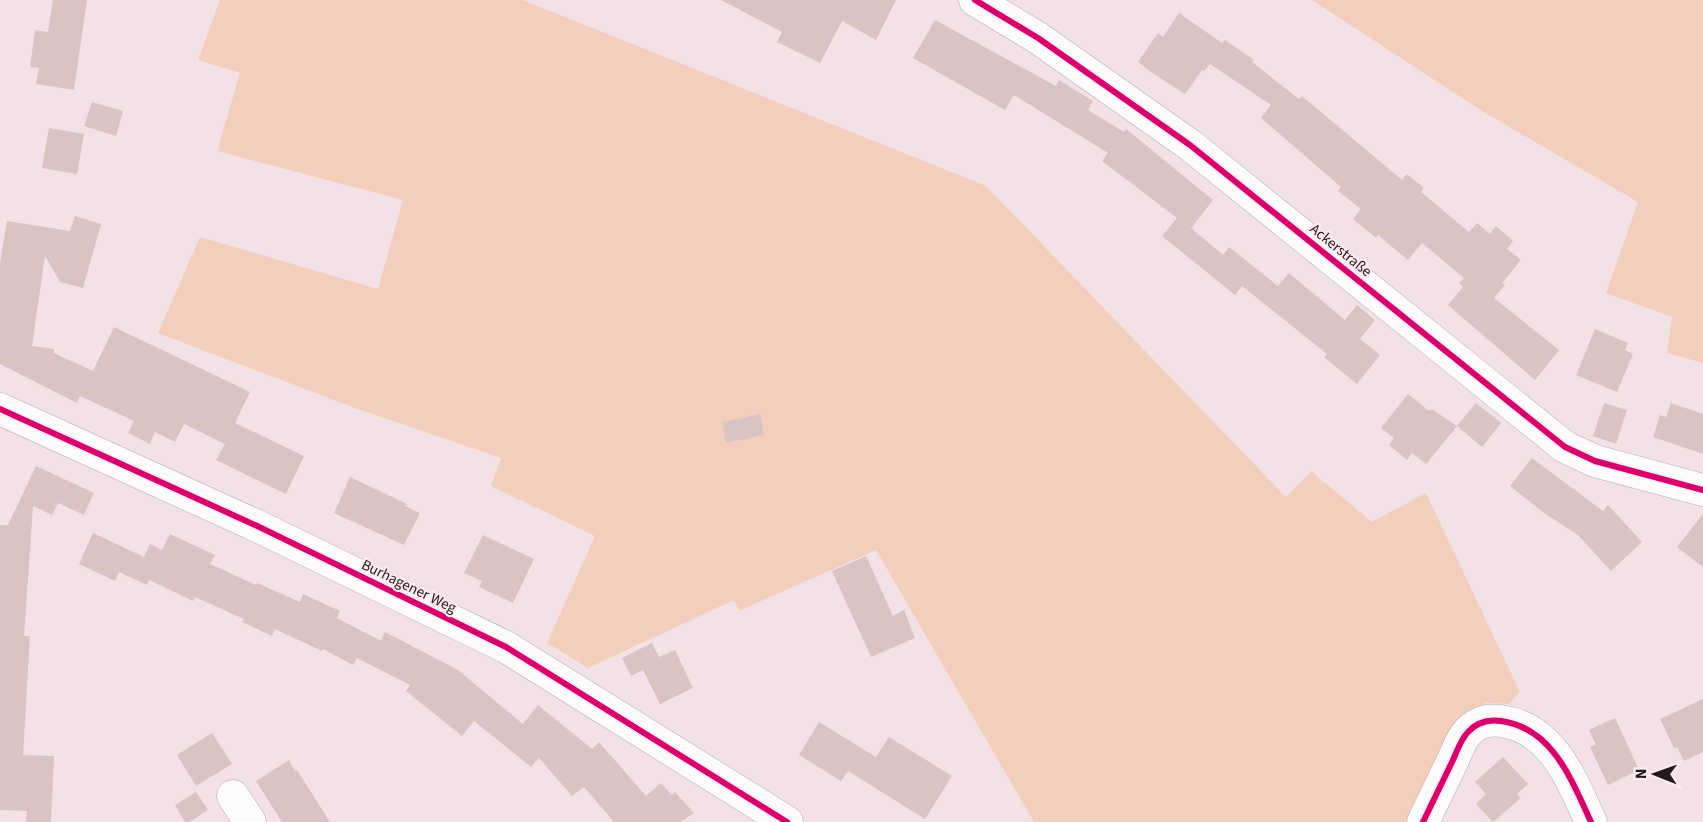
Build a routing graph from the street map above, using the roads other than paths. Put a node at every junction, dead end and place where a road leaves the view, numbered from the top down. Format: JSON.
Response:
{"nodes":[{"id":1,"x":975,"y":0,"type":"edge"},
{"id":2,"x":0,"y":409,"type":"edge"},
{"id":3,"x":1703,"y":490,"type":"edge"},
{"id":4,"x":233,"y":796,"type":"dead end"},
{"id":5,"x":250,"y":822,"type":"edge"},
{"id":6,"x":787,"y":822,"type":"edge"},
{"id":7,"x":1423,"y":822,"type":"edge"},
{"id":8,"x":1591,"y":822,"type":"edge"}],
"edges":[{"from":1,"to":3,"type":"street","name":"Ackerstraße"},
{"from":2,"to":6,"type":"street","name":"Burhagener Weg"},
{"from":4,"to":5,"type":"street"},
{"from":7,"to":8,"type":"street"}]}
